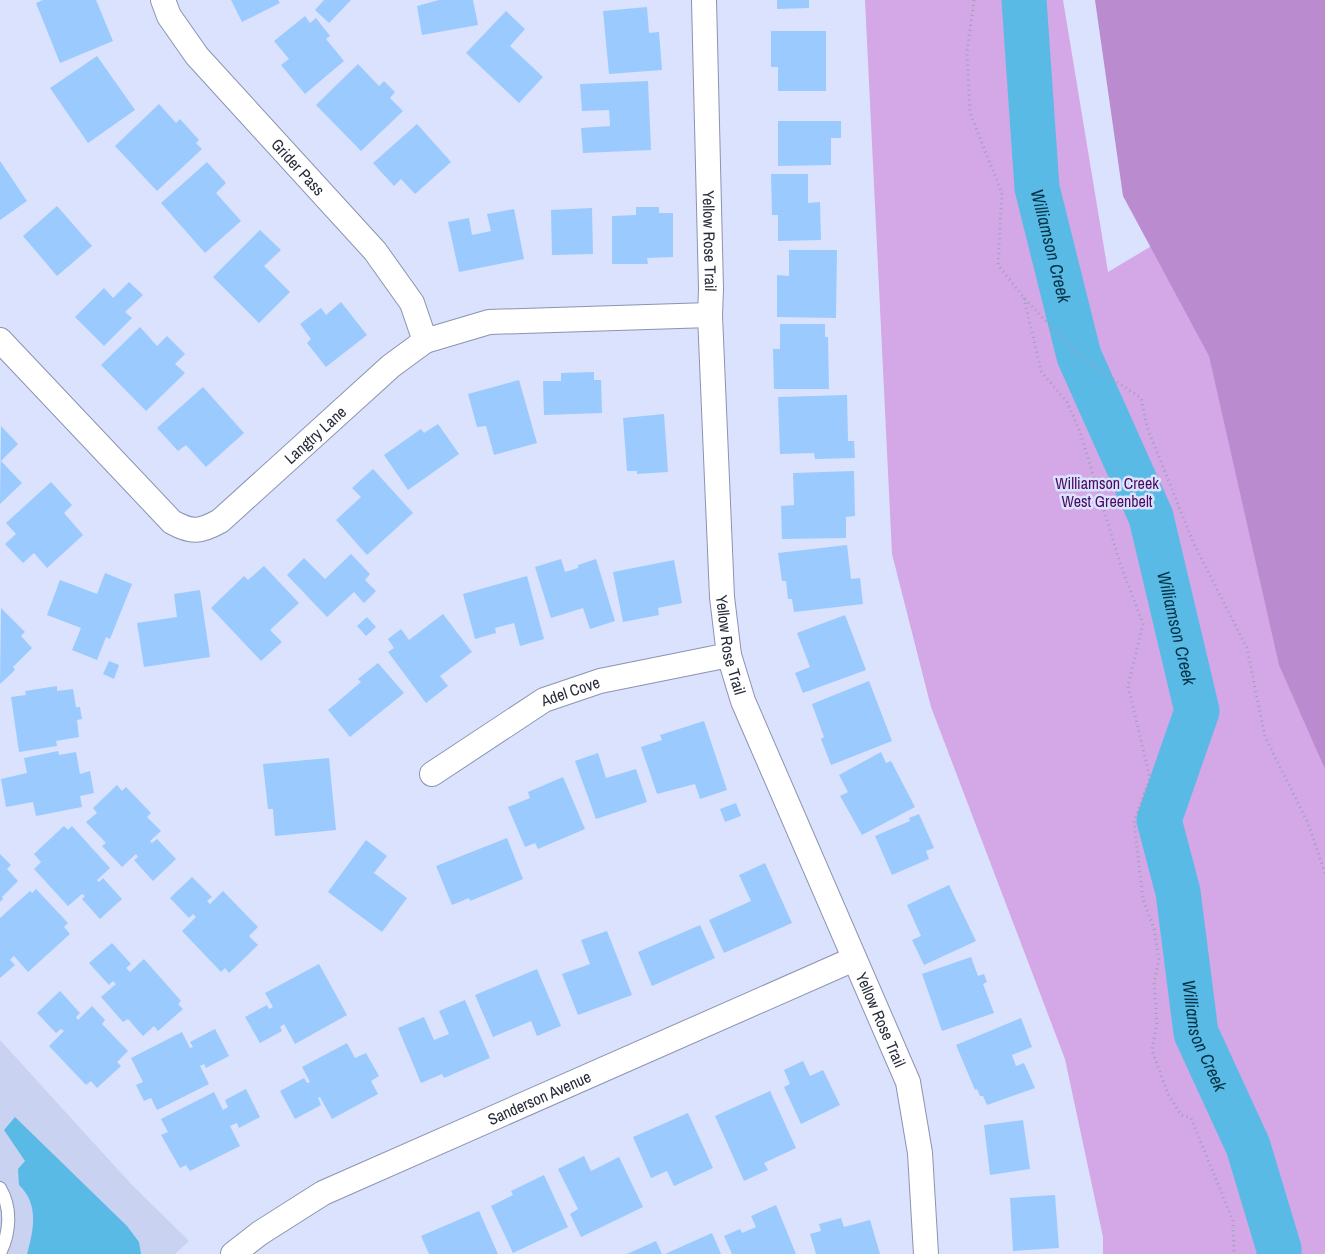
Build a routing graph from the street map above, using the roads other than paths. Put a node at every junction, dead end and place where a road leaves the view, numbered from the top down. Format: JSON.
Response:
{"nodes":[{"id":1,"x":163,"y":0,"type":"edge"},
{"id":2,"x":704,"y":0,"type":"edge"},
{"id":3,"x":710,"y":315,"type":"junction"},
{"id":4,"x":0,"y":340,"type":"edge"},
{"id":5,"x":425,"y":341,"type":"junction"},
{"id":6,"x":729,"y":654,"type":"junction"},
{"id":7,"x":432,"y":774,"type":"dead end"},
{"id":8,"x":854,"y":959,"type":"junction"},
{"id":9,"x":0,"y":1188,"type":"edge"},
{"id":10,"x":0,"y":1253,"type":"edge"},
{"id":11,"x":233,"y":1254,"type":"edge"},
{"id":12,"x":926,"y":1254,"type":"edge"}],
"edges":[{"from":1,"to":5,"type":"street","name":"Grider Pass"},
{"from":2,"to":3,"type":"street","name":"Yellow Rose Trail"},
{"from":3,"to":5,"type":"street","name":"Langtry Lane"},
{"from":3,"to":6,"type":"street","name":"Yellow Rose Trail"},
{"from":4,"to":5,"type":"street","name":"Langtry Lane"},
{"from":6,"to":7,"type":"street","name":"Adel Cove"},
{"from":6,"to":8,"type":"street","name":"Yellow Rose Trail"},
{"from":8,"to":11,"type":"street","name":"Sanderson Avenue"},
{"from":8,"to":12,"type":"street","name":"Yellow Rose Trail"},
{"from":9,"to":10,"type":"lane"}]}
